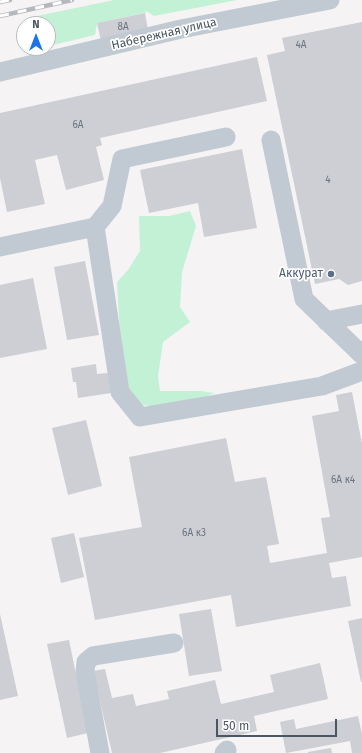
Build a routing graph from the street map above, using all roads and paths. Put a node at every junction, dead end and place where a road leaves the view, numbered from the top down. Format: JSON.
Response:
{"nodes":[{"id":1,"x":330,"y":0,"type":"edge"},
{"id":2,"x":0,"y":72,"type":"edge"},
{"id":3,"x":226,"y":137,"type":"dead end"},
{"id":4,"x":271,"y":140,"type":"dead end"},
{"id":5,"x":95,"y":227,"type":"junction"},
{"id":6,"x":0,"y":247,"type":"edge"},
{"id":7,"x":362,"y":314,"type":"edge"},
{"id":8,"x":326,"y":320,"type":"junction"},
{"id":9,"x":362,"y":355,"type":"edge"},
{"id":10,"x":362,"y":371,"type":"edge"},
{"id":11,"x":174,"y":643,"type":"dead end"},
{"id":12,"x":100,"y":753,"type":"edge"}],
"edges":[{"from":1,"to":2,"type":"street","name":"Набережная улица"},
{"from":3,"to":5,"type":"street"},
{"from":4,"to":8,"type":"street"},
{"from":5,"to":6,"type":"street"},
{"from":5,"to":10,"type":"street"},
{"from":7,"to":8,"type":"street"},
{"from":8,"to":9,"type":"street"},
{"from":11,"to":12,"type":"street"}]}
